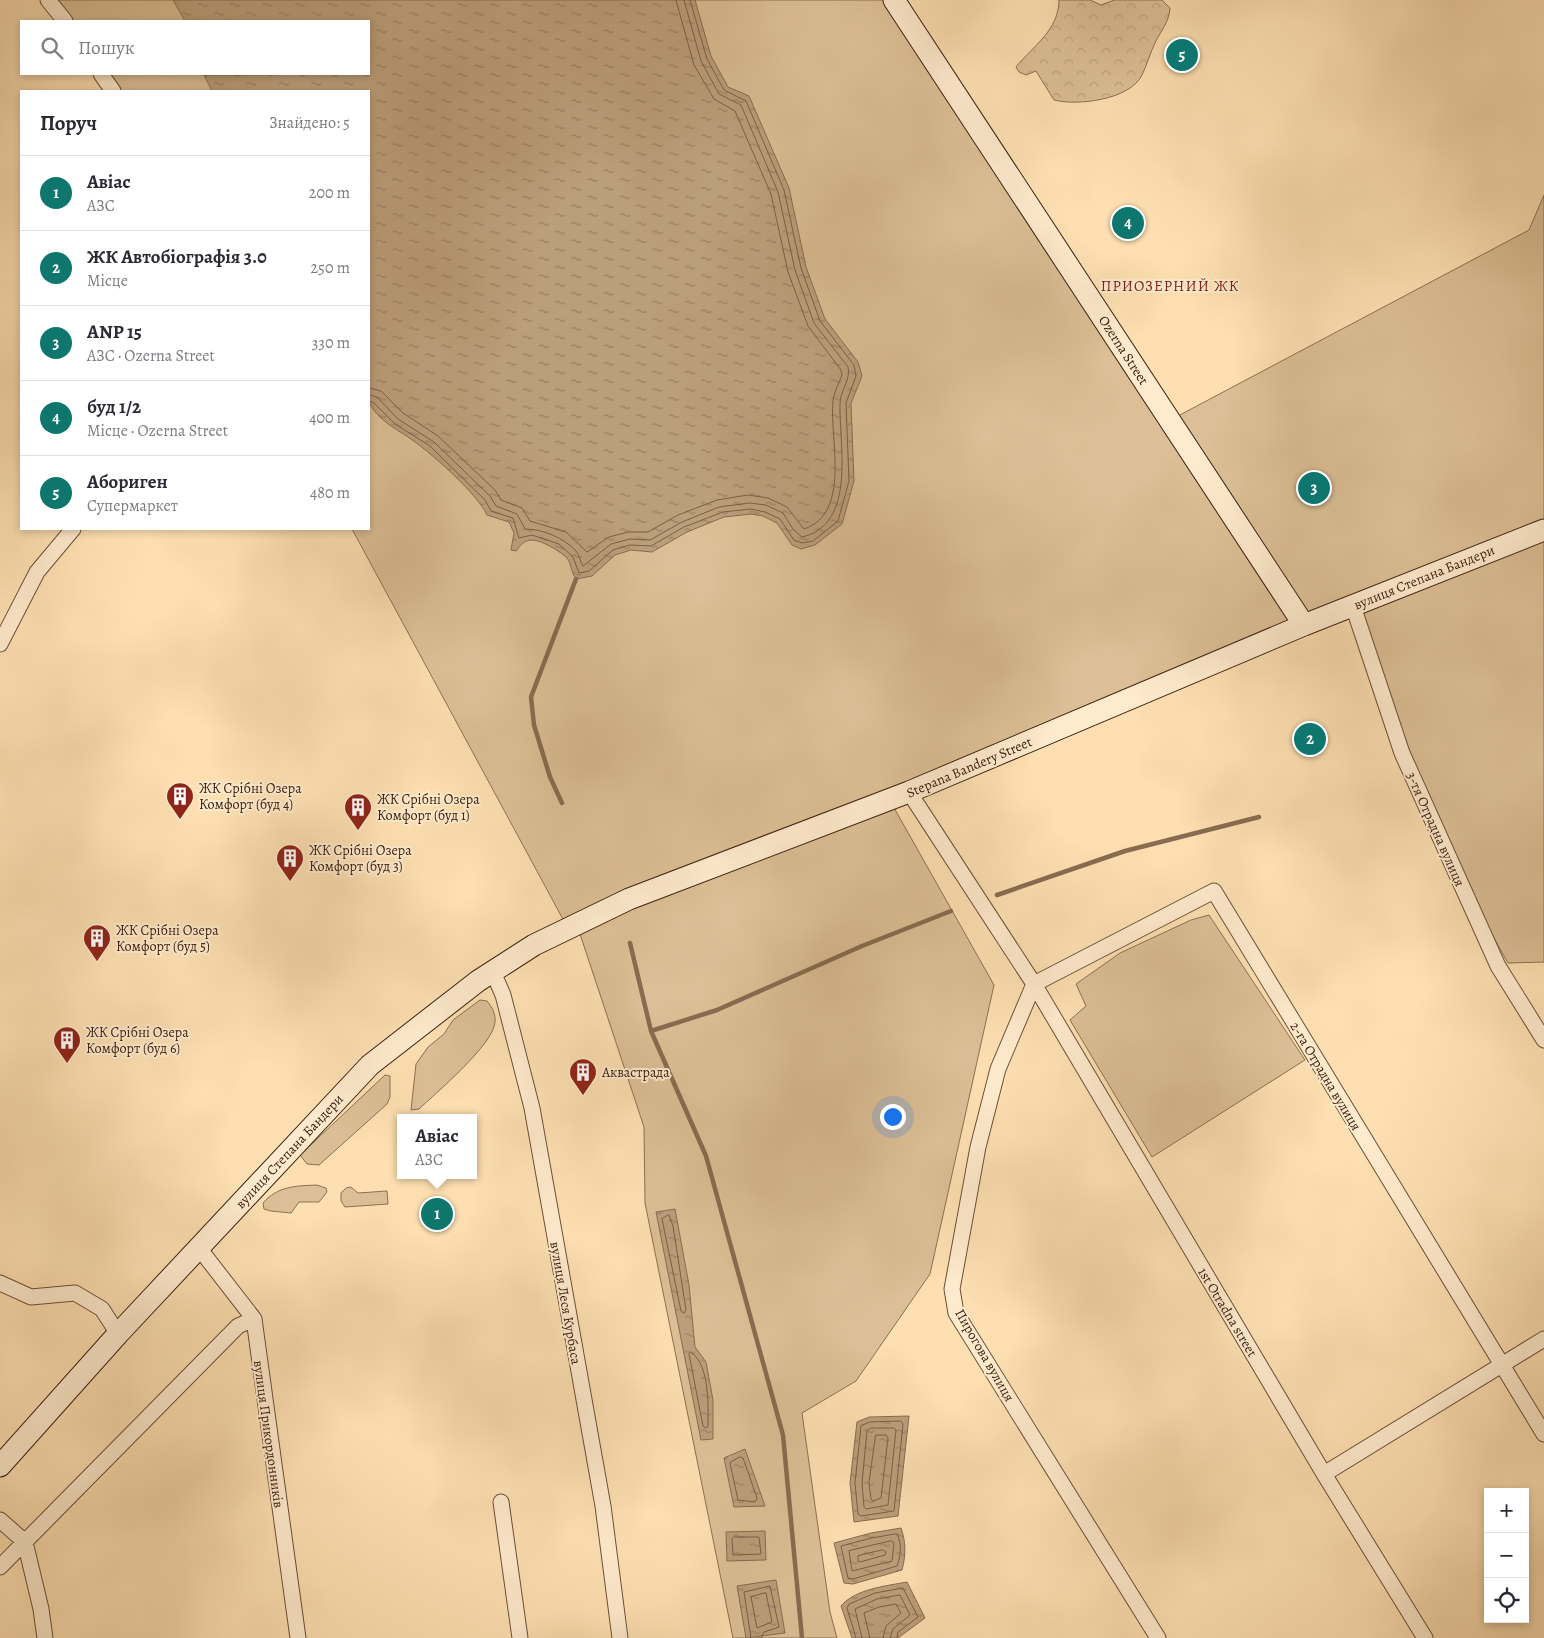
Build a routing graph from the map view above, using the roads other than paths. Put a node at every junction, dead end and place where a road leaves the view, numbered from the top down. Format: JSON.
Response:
{"nodes":[{"id":1,"x":48,"y":0,"type":"edge"},
{"id":2,"x":894,"y":0,"type":"edge"},
{"id":3,"x":64,"y":20,"type":"edge"},
{"id":4,"x":102,"y":75,"type":"edge"},
{"id":5,"x":112,"y":90,"type":"edge"},
{"id":6,"x":72,"y":530,"type":"edge"},
{"id":7,"x":1544,"y":530,"type":"edge"},
{"id":8,"x":1353,"y":606,"type":"junction"},
{"id":9,"x":1304,"y":625,"type":"junction"},
{"id":10,"x":0,"y":644,"type":"edge"},
{"id":11,"x":909,"y":792,"type":"junction"},
{"id":12,"x":493,"y":972,"type":"junction"},
{"id":13,"x":1034,"y":984,"type":"junction"},
{"id":14,"x":1544,"y":1040,"type":"edge"},
{"id":15,"x":199,"y":1248,"type":"junction"},
{"id":16,"x":0,"y":1283,"type":"edge"},
{"id":17,"x":254,"y":1319,"type":"junction"},
{"id":18,"x":118,"y":1334,"type":"junction"},
{"id":19,"x":1544,"y":1338,"type":"edge"},
{"id":20,"x":1501,"y":1364,"type":"junction"},
{"id":21,"x":1544,"y":1434,"type":"edge"},
{"id":22,"x":0,"y":1466,"type":"edge"},
{"id":23,"x":1324,"y":1474,"type":"junction"},
{"id":24,"x":501,"y":1502,"type":"dead end"},
{"id":25,"x":0,"y":1520,"type":"edge"},
{"id":26,"x":25,"y":1542,"type":"junction"},
{"id":27,"x":0,"y":1568,"type":"edge"},
{"id":28,"x":44,"y":1638,"type":"edge"},
{"id":29,"x":298,"y":1638,"type":"edge"},
{"id":30,"x":520,"y":1638,"type":"edge"},
{"id":31,"x":620,"y":1638,"type":"edge"},
{"id":32,"x":1158,"y":1638,"type":"edge"},
{"id":33,"x":1425,"y":1638,"type":"edge"}],
"edges":[{"from":1,"to":3,"type":"street"},
{"from":2,"to":9,"type":"main road","name":"Ozerna Street"},
{"from":4,"to":5,"type":"street"},
{"from":6,"to":10,"type":"street"},
{"from":7,"to":8,"type":"main road","name":"вулиця Степана Бандери"},
{"from":8,"to":9,"type":"main road","name":"вулиця Степана Бандери"},
{"from":8,"to":14,"type":"street","name":"3-тя Отрадна вулиця"},
{"from":9,"to":11,"type":"main road","name":"Stepana Bandery Street"},
{"from":11,"to":12,"type":"main road","name":"Stepana Bandery Street"},
{"from":11,"to":13,"type":"street","name":"1st Otradna street"},
{"from":12,"to":15,"type":"main road","name":"вулиця Степана Бандери"},
{"from":12,"to":31,"type":"street","name":"вулиця Леся Курбаса"},
{"from":13,"to":20,"type":"street","name":"2-га Отрадна вулиця"},
{"from":13,"to":23,"type":"street","name":"1st Otradna street"},
{"from":13,"to":32,"type":"street","name":"Пирогова вулиця"},
{"from":15,"to":17,"type":"street","name":"вулиця Прикордонників"},
{"from":15,"to":18,"type":"main road","name":"вулиця Степана Бандери"},
{"from":16,"to":18,"type":"street"},
{"from":17,"to":26,"type":"street"},
{"from":17,"to":29,"type":"street","name":"вулиця Прикордонників"},
{"from":18,"to":22,"type":"main road","name":"вулиця Степана Бандери"},
{"from":19,"to":20,"type":"street"},
{"from":20,"to":21,"type":"street","name":"2-га Отрадна вулиця"},
{"from":20,"to":23,"type":"street"},
{"from":23,"to":33,"type":"street","name":"1st Otradna street"},
{"from":24,"to":30,"type":"street"},
{"from":25,"to":26,"type":"street"},
{"from":26,"to":27,"type":"street"},
{"from":26,"to":28,"type":"street"}]}
